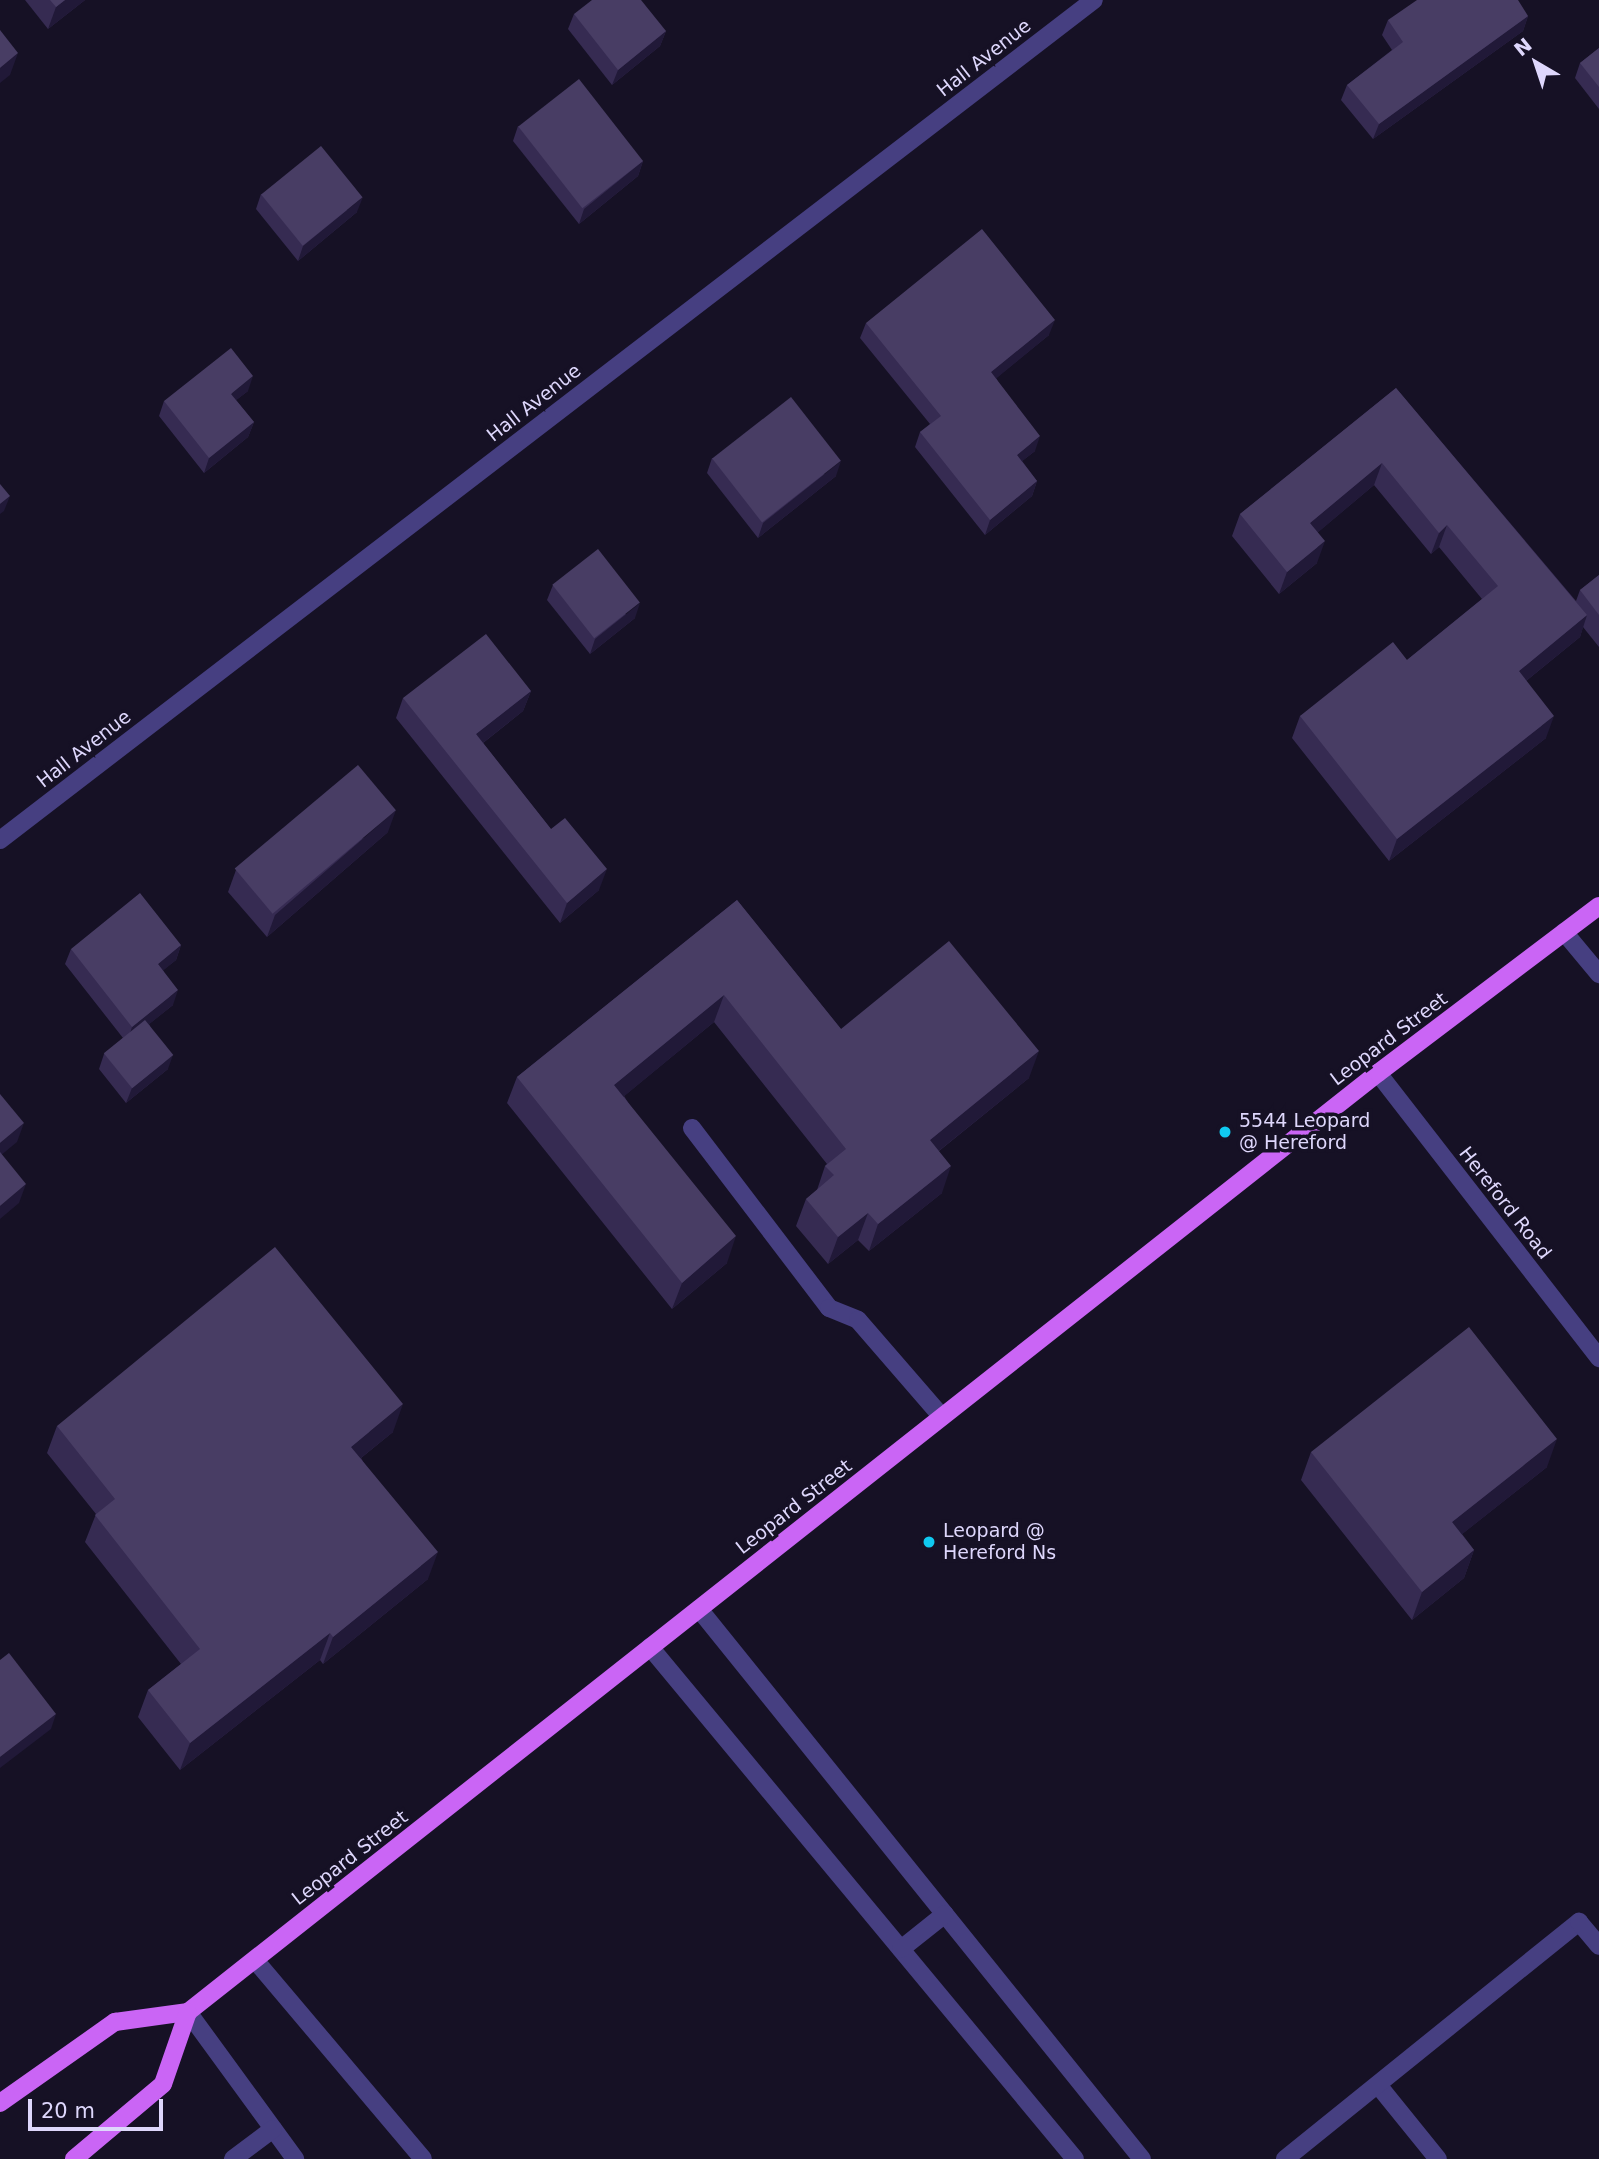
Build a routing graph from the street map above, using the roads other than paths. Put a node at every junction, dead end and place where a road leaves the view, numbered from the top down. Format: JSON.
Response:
{"nodes":[{"id":1,"x":1094,"y":0,"type":"edge"},
{"id":2,"x":0,"y":840,"type":"edge"},
{"id":3,"x":1599,"y":906,"type":"edge"},
{"id":4,"x":1564,"y":932,"type":"junction"},
{"id":5,"x":1599,"y":974,"type":"edge"},
{"id":6,"x":1378,"y":1073,"type":"junction"},
{"id":7,"x":692,"y":1128,"type":"dead end"},
{"id":8,"x":1599,"y":1358,"type":"edge"},
{"id":9,"x":942,"y":1417,"type":"junction"},
{"id":10,"x":699,"y":1609,"type":"junction"},
{"id":11,"x":650,"y":1647,"type":"junction"},
{"id":12,"x":945,"y":1914,"type":"junction"},
{"id":13,"x":1599,"y":1946,"type":"edge"},
{"id":14,"x":901,"y":1949,"type":"junction"},
{"id":15,"x":255,"y":1960,"type":"junction"},
{"id":16,"x":188,"y":2012,"type":"junction"},
{"id":17,"x":1378,"y":2085,"type":"junction"},
{"id":18,"x":0,"y":2103,"type":"edge"},
{"id":19,"x":273,"y":2129,"type":"junction"},
{"id":20,"x":74,"y":2159,"type":"edge"},
{"id":21,"x":233,"y":2159,"type":"edge"},
{"id":22,"x":295,"y":2159,"type":"edge"},
{"id":23,"x":423,"y":2159,"type":"edge"},
{"id":24,"x":1074,"y":2159,"type":"edge"},
{"id":25,"x":1142,"y":2159,"type":"edge"},
{"id":26,"x":1285,"y":2159,"type":"edge"},
{"id":27,"x":1438,"y":2159,"type":"edge"}],
"edges":[{"from":1,"to":2,"type":"street","name":"Hall Avenue"},
{"from":3,"to":4,"type":"main road","name":"Leopard Street"},
{"from":4,"to":5,"type":"street"},
{"from":4,"to":6,"type":"main road","name":"Leopard Street"},
{"from":6,"to":8,"type":"street","name":"Hereford Road"},
{"from":6,"to":9,"type":"main road","name":"Leopard Street"},
{"from":7,"to":9,"type":"street"},
{"from":9,"to":10,"type":"main road","name":"Leopard Street"},
{"from":10,"to":11,"type":"main road","name":"Leopard Street"},
{"from":10,"to":12,"type":"street"},
{"from":11,"to":14,"type":"street"},
{"from":11,"to":15,"type":"main road","name":"Leopard Street"},
{"from":12,"to":14,"type":"street"},
{"from":12,"to":25,"type":"street"},
{"from":13,"to":17,"type":"street"},
{"from":14,"to":24,"type":"street"},
{"from":15,"to":16,"type":"main road","name":"Leopard Street"},
{"from":15,"to":23,"type":"street"},
{"from":16,"to":18,"type":"main road"},
{"from":16,"to":19,"type":"street"},
{"from":16,"to":20,"type":"main road"},
{"from":17,"to":26,"type":"street"},
{"from":17,"to":27,"type":"street"},
{"from":19,"to":21,"type":"street"},
{"from":19,"to":22,"type":"street"}]}
